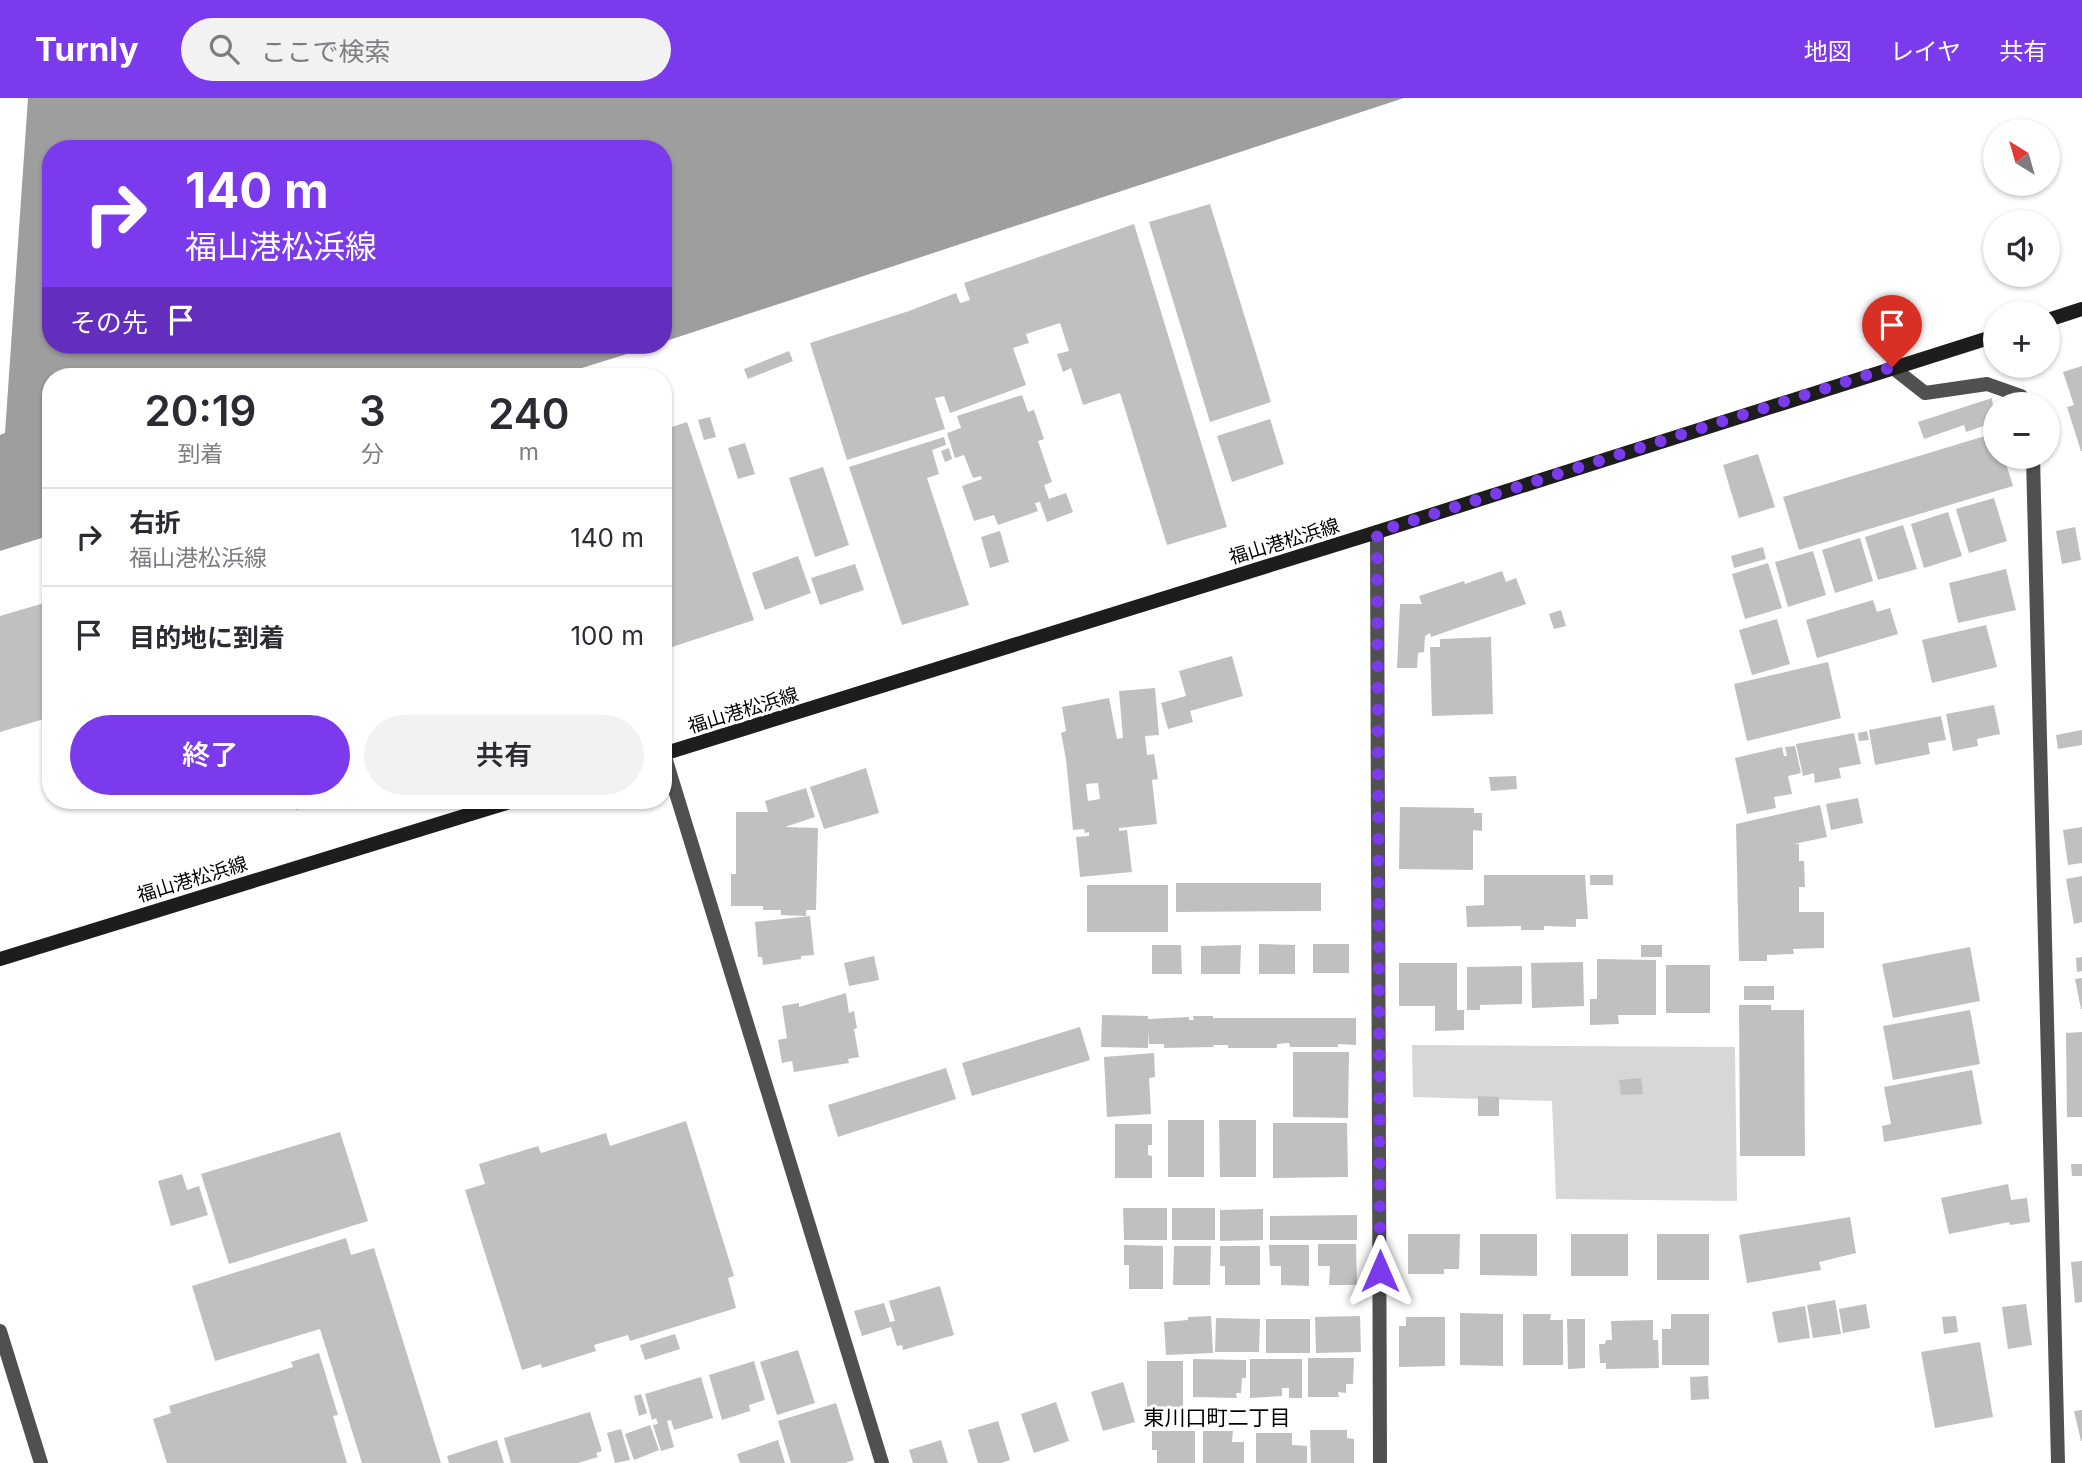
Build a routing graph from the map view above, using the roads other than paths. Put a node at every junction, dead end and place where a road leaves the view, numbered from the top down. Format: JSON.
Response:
{"nodes":[{"id":1,"x":2082,"y":309,"type":"edge"},
{"id":2,"x":2060,"y":316,"type":"edge"},
{"id":3,"x":1983,"y":339,"type":"edge"},
{"id":4,"x":1892,"y":367,"type":"junction"},
{"id":5,"x":2010,"y":392,"type":"edge"},
{"id":6,"x":2033,"y":469,"type":"edge"},
{"id":7,"x":1377,"y":532,"type":"junction"},
{"id":8,"x":672,"y":752,"type":"edge"},
{"id":9,"x":672,"y":780,"type":"edge"},
{"id":10,"x":487,"y":809,"type":"edge"},
{"id":11,"x":0,"y":959,"type":"edge"},
{"id":12,"x":0,"y":1331,"type":"edge"},
{"id":13,"x":41,"y":1463,"type":"edge"},
{"id":14,"x":882,"y":1463,"type":"edge"},
{"id":15,"x":1380,"y":1463,"type":"edge"},
{"id":16,"x":2058,"y":1463,"type":"edge"}],
"edges":[{"from":1,"to":2,"type":"main road"},
{"from":3,"to":4,"type":"main road","name":"福山港松浜線"},
{"from":4,"to":5,"type":"street"},
{"from":4,"to":7,"type":"main road","name":"福山港松浜線"},
{"from":6,"to":16,"type":"street"},
{"from":7,"to":8,"type":"main road","name":"福山港松浜線"},
{"from":7,"to":15,"type":"street"},
{"from":9,"to":14,"type":"street"},
{"from":10,"to":11,"type":"main road","name":"福山港松浜線"},
{"from":12,"to":13,"type":"street"}]}
